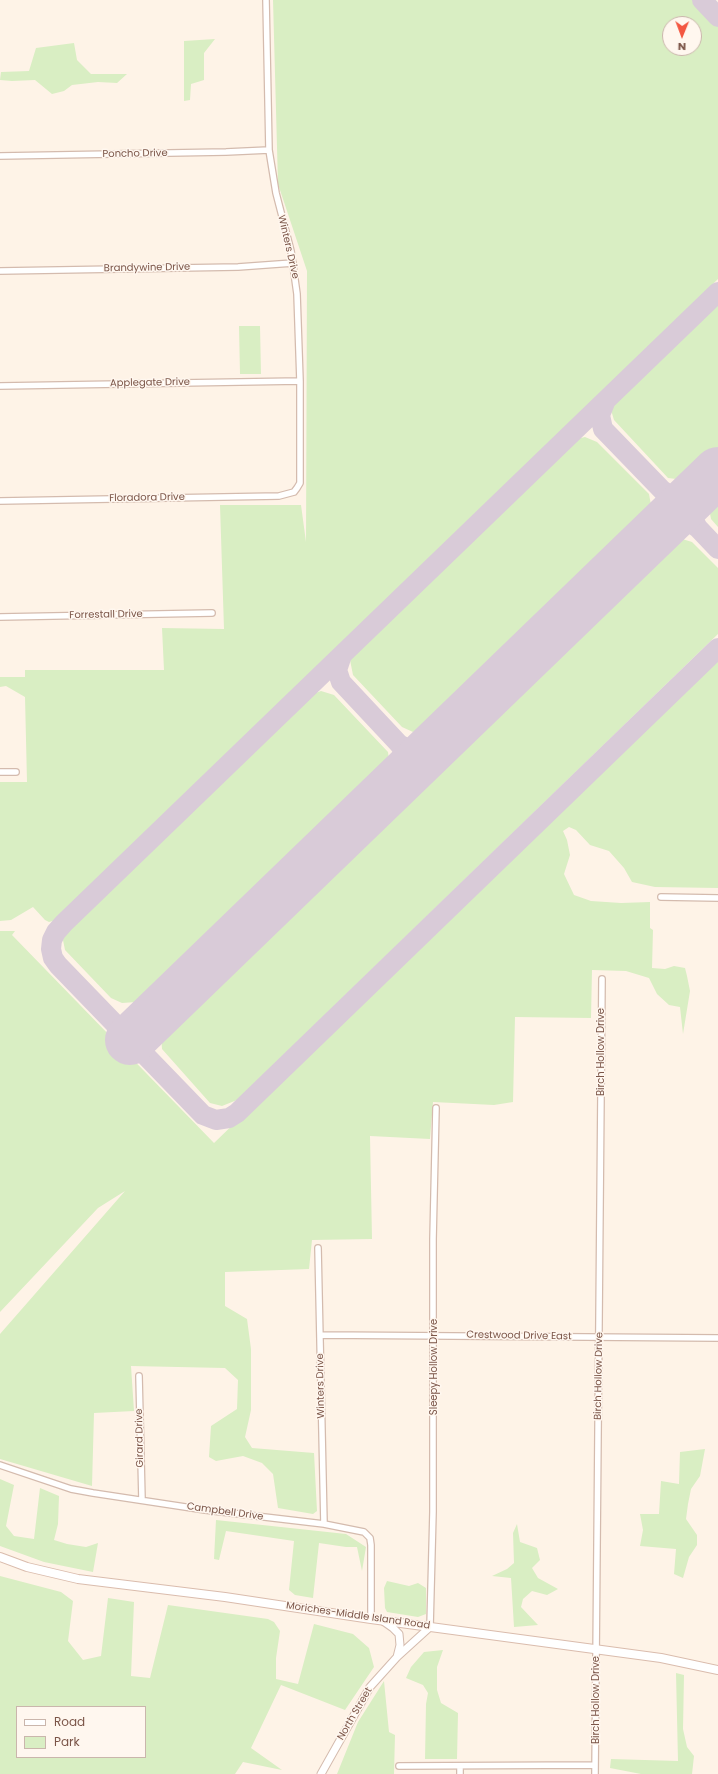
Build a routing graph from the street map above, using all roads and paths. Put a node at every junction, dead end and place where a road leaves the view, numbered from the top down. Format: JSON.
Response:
{"nodes":[{"id":1,"x":266,"y":0,"type":"edge"},
{"id":2,"x":269,"y":150,"type":"junction"},
{"id":3,"x":0,"y":156,"type":"edge"},
{"id":4,"x":293,"y":263,"type":"junction"},
{"id":5,"x":0,"y":271,"type":"edge"},
{"id":6,"x":300,"y":381,"type":"junction"},
{"id":7,"x":0,"y":386,"type":"edge"},
{"id":8,"x":294,"y":492,"type":"joint"},
{"id":9,"x":0,"y":501,"type":"edge"},
{"id":10,"x":212,"y":613,"type":"dead end"},
{"id":11,"x":0,"y":617,"type":"edge"},
{"id":12,"x":0,"y":772,"type":"edge"},
{"id":13,"x":16,"y":772,"type":"dead end"},
{"id":14,"x":662,"y":897,"type":"dead end"},
{"id":15,"x":718,"y":898,"type":"edge"},
{"id":16,"x":602,"y":979,"type":"dead end"},
{"id":17,"x":436,"y":1108,"type":"dead end"},
{"id":18,"x":318,"y":1248,"type":"dead end"},
{"id":19,"x":320,"y":1335,"type":"junction"},
{"id":20,"x":434,"y":1335,"type":"junction"},
{"id":21,"x":599,"y":1337,"type":"junction"},
{"id":22,"x":718,"y":1338,"type":"edge"},
{"id":23,"x":138,"y":1376,"type":"dead end"},
{"id":24,"x":0,"y":1465,"type":"edge"},
{"id":25,"x":142,"y":1500,"type":"junction"},
{"id":26,"x":324,"y":1524,"type":"junction"},
{"id":27,"x":0,"y":1557,"type":"edge"},
{"id":28,"x":371,"y":1619,"type":"junction"},
{"id":29,"x":382,"y":1621,"type":"junction"},
{"id":30,"x":430,"y":1627,"type":"junction"},
{"id":31,"x":596,"y":1650,"type":"junction"},
{"id":32,"x":397,"y":1657,"type":"junction"},
{"id":33,"x":718,"y":1670,"type":"edge"},
{"id":34,"x":595,"y":1765,"type":"junction"},
{"id":35,"x":399,"y":1766,"type":"dead end"},
{"id":36,"x":460,"y":1766,"type":"junction"},
{"id":37,"x":321,"y":1774,"type":"edge"},
{"id":38,"x":460,"y":1774,"type":"edge"},
{"id":39,"x":595,"y":1774,"type":"edge"}],
"edges":[{"from":1,"to":2,"type":"street","name":"Winters Drive"},
{"from":2,"to":3,"type":"street","name":"Poncho Drive"},
{"from":2,"to":4,"type":"street","name":"Winters Drive"},
{"from":4,"to":5,"type":"street","name":"Brandywine Drive"},
{"from":4,"to":6,"type":"street","name":"Winters Drive"},
{"from":6,"to":7,"type":"street","name":"Applegate Drive"},
{"from":6,"to":8,"type":"street","name":"Winters Drive"},
{"from":8,"to":9,"type":"street","name":"Floradora Drive"},
{"from":10,"to":11,"type":"street","name":"Forrestall Drive"},
{"from":12,"to":13,"type":"street"},
{"from":14,"to":15,"type":"street"},
{"from":16,"to":21,"type":"street","name":"Birch Hollow Drive"},
{"from":17,"to":20,"type":"street","name":"Sleepy Hollow Drive"},
{"from":18,"to":19,"type":"street","name":"Winters Drive"},
{"from":19,"to":20,"type":"street","name":"Crestwood Drive East"},
{"from":19,"to":26,"type":"street","name":"Winters Drive"},
{"from":20,"to":21,"type":"street","name":"Crestwood Drive East"},
{"from":20,"to":30,"type":"street","name":"Sleepy Hollow Drive"},
{"from":21,"to":22,"type":"street","name":"Crestwood Drive East"},
{"from":21,"to":31,"type":"street","name":"Birch Hollow Drive"},
{"from":23,"to":25,"type":"street","name":"Girard Drive"},
{"from":24,"to":25,"type":"street","name":"Campbell Drive"},
{"from":25,"to":26,"type":"street","name":"Campbell Drive"},
{"from":26,"to":28,"type":"street","name":"Campbell Drive"},
{"from":27,"to":28,"type":"main road","name":"Moriches-Middle Island Road"},
{"from":28,"to":29,"type":"main road","name":"Moriches-Middle Island Road"},
{"from":29,"to":30,"type":"main road","name":"Moriches-Middle Island Road"},
{"from":29,"to":32,"type":"street"},
{"from":30,"to":31,"type":"main road","name":"Moriches-Middle Island Road"},
{"from":30,"to":32,"type":"street","name":"North Street"},
{"from":31,"to":33,"type":"main road","name":"Moriches-Middle Island Road"},
{"from":31,"to":34,"type":"street","name":"Birch Hollow Drive"},
{"from":32,"to":37,"type":"street","name":"North Street"},
{"from":34,"to":36,"type":"street"},
{"from":34,"to":39,"type":"street","name":"Birch Hollow Drive"},
{"from":35,"to":36,"type":"street"},
{"from":36,"to":38,"type":"street"}]}
